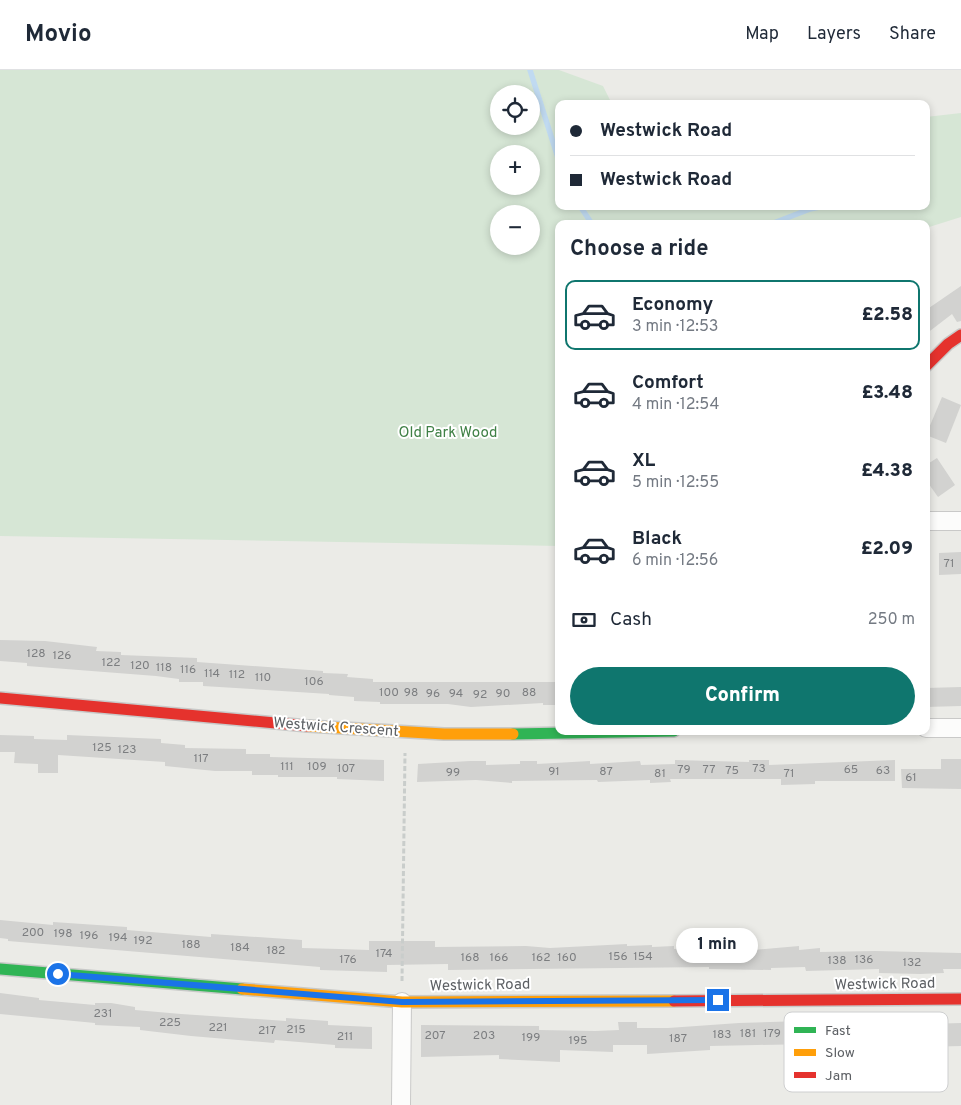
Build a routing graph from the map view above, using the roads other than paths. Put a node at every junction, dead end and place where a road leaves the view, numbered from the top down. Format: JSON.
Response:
{"nodes":[{"id":1,"x":961,"y":335,"type":"edge"},
{"id":2,"x":930,"y":362,"type":"edge"},
{"id":3,"x":930,"y":521,"type":"edge"},
{"id":4,"x":961,"y":521,"type":"edge"},
{"id":5,"x":0,"y":698,"type":"edge"},
{"id":6,"x":930,"y":728,"type":"edge"},
{"id":7,"x":961,"y":728,"type":"edge"},
{"id":8,"x":555,"y":733,"type":"edge"},
{"id":9,"x":0,"y":969,"type":"edge"},
{"id":10,"x":961,"y":999,"type":"edge"},
{"id":11,"x":402,"y":1002,"type":"junction"},
{"id":12,"x":402,"y":1105,"type":"edge"}],
"edges":[{"from":1,"to":2,"type":"street"},
{"from":3,"to":4,"type":"street"},
{"from":5,"to":8,"type":"street","name":"Westwick Crescent"},
{"from":6,"to":7,"type":"street"},
{"from":9,"to":11,"type":"street","name":"Westwick Road"},
{"from":10,"to":11,"type":"street","name":"Westwick Road"},
{"from":11,"to":12,"type":"street"}]}
